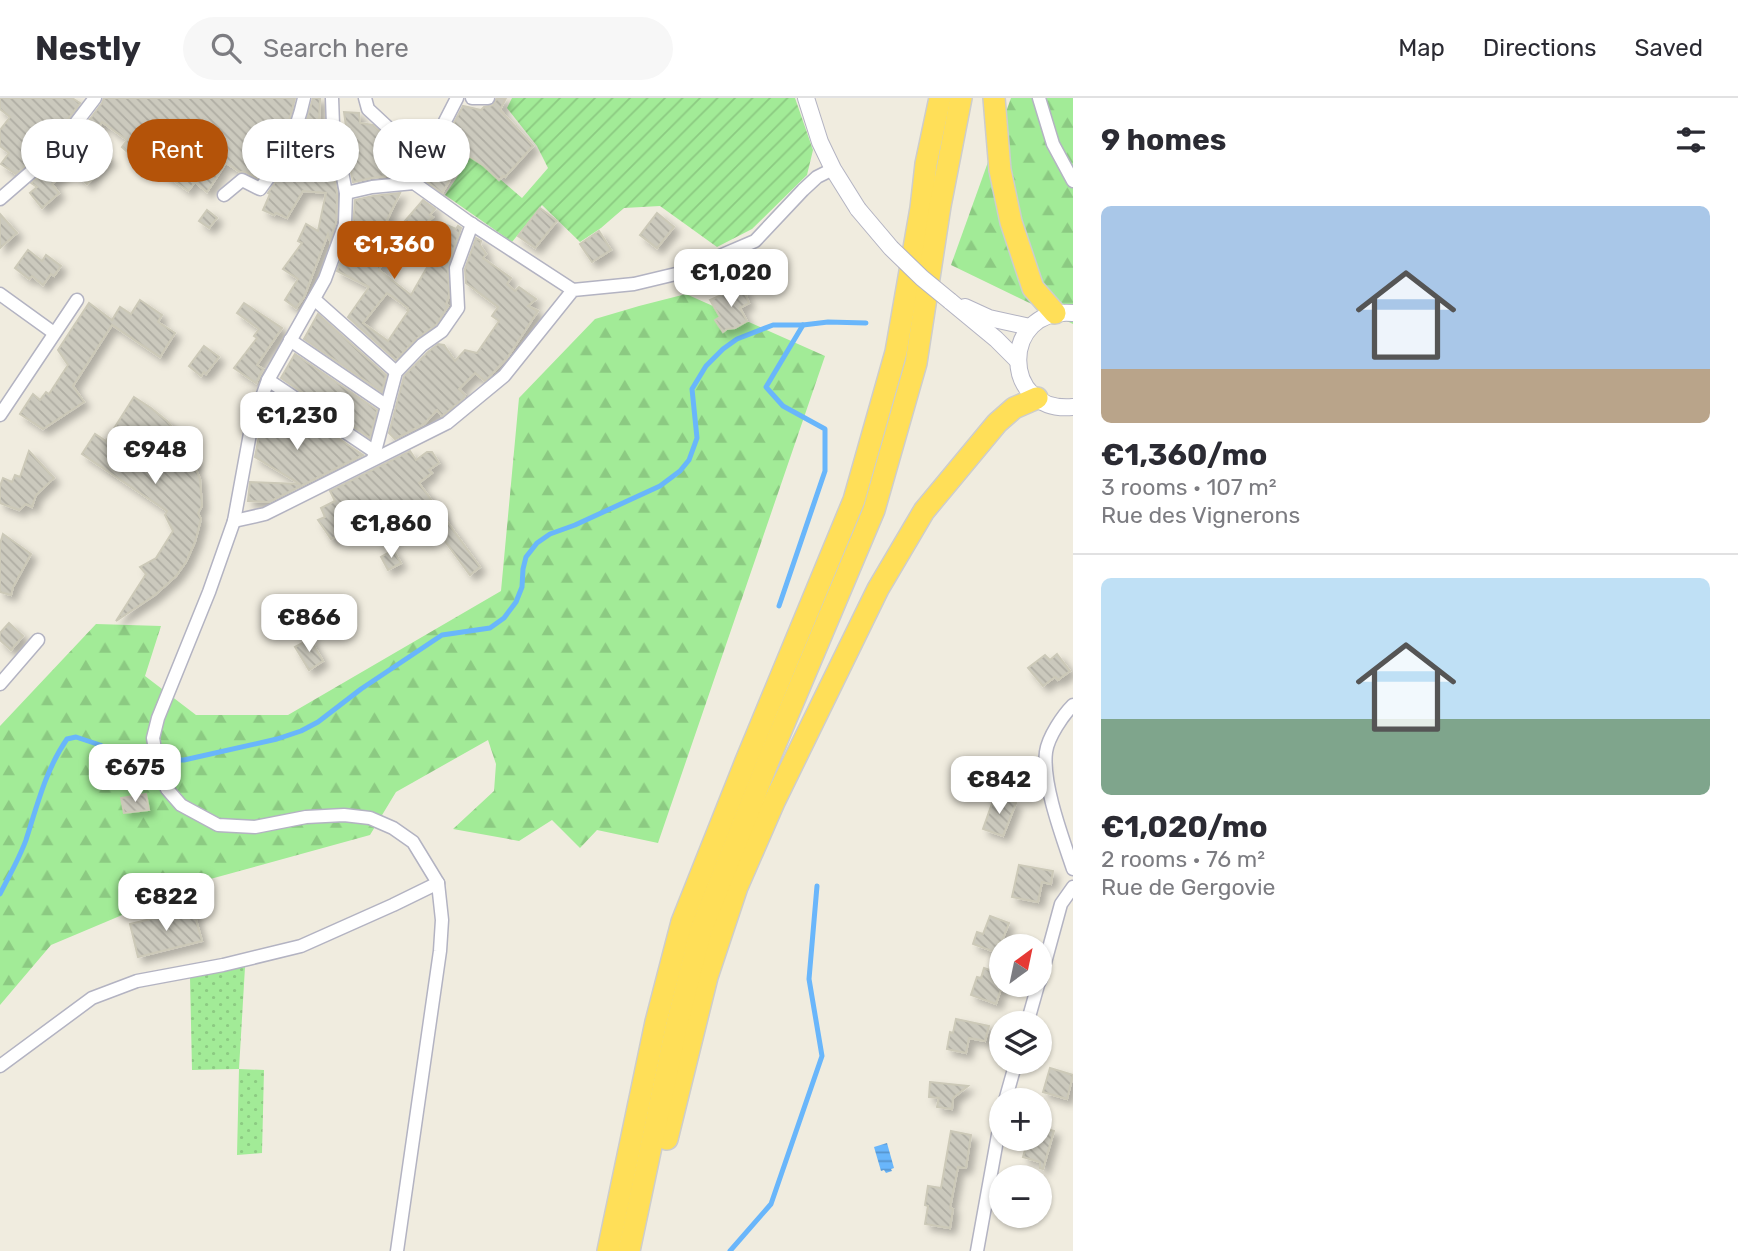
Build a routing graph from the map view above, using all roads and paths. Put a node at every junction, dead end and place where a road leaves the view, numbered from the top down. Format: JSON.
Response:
{"nodes":[{"id":1,"x":95,"y":98,"type":"edge"},
{"id":2,"x":304,"y":98,"type":"edge"},
{"id":3,"x":332,"y":98,"type":"edge"},
{"id":4,"x":365,"y":98,"type":"edge"},
{"id":5,"x":457,"y":98,"type":"edge"},
{"id":6,"x":471,"y":98,"type":"edge"},
{"id":7,"x":488,"y":98,"type":"edge"},
{"id":8,"x":806,"y":98,"type":"edge"},
{"id":9,"x":926,"y":98,"type":"edge"},
{"id":10,"x":940,"y":98,"type":"edge"},
{"id":11,"x":961,"y":98,"type":"edge"},
{"id":12,"x":994,"y":98,"type":"edge"},
{"id":13,"x":1039,"y":98,"type":"edge"},
{"id":14,"x":926,"y":164,"type":"junction"},
{"id":15,"x":833,"y":169,"type":"junction"},
{"id":16,"x":1073,"y":181,"type":"edge"},
{"id":17,"x":346,"y":193,"type":"junction"},
{"id":18,"x":224,"y":195,"type":"dead end"},
{"id":19,"x":0,"y":199,"type":"edge"},
{"id":20,"x":472,"y":224,"type":"junction"},
{"id":21,"x":573,"y":290,"type":"junction"},
{"id":22,"x":0,"y":294,"type":"edge"},
{"id":23,"x":314,"y":299,"type":"junction"},
{"id":24,"x":77,"y":300,"type":"dead end"},
{"id":25,"x":950,"y":301,"type":"junction"},
{"id":26,"x":1068,"y":313,"type":"edge"},
{"id":27,"x":1030,"y":327,"type":"junction"},
{"id":28,"x":54,"y":332,"type":"junction"},
{"id":29,"x":290,"y":340,"type":"junction"},
{"id":30,"x":1017,"y":360,"type":"junction"},
{"id":31,"x":396,"y":372,"type":"junction"},
{"id":32,"x":268,"y":380,"type":"junction"},
{"id":33,"x":1037,"y":398,"type":"junction"},
{"id":34,"x":387,"y":406,"type":"junction"},
{"id":35,"x":1073,"y":407,"type":"edge"},
{"id":36,"x":0,"y":415,"type":"edge"},
{"id":37,"x":374,"y":456,"type":"junction"},
{"id":38,"x":233,"y":521,"type":"junction"},
{"id":39,"x":38,"y":640,"type":"dead end"},
{"id":40,"x":0,"y":684,"type":"edge"},
{"id":41,"x":1073,"y":705,"type":"edge"},
{"id":42,"x":1073,"y":869,"type":"edge"},
{"id":43,"x":438,"y":883,"type":"junction"},
{"id":44,"x":1073,"y":887,"type":"edge"},
{"id":45,"x":1052,"y":936,"type":"edge"},
{"id":46,"x":0,"y":1066,"type":"edge"},
{"id":47,"x":995,"y":1151,"type":"edge"},
{"id":48,"x":397,"y":1251,"type":"edge"},
{"id":49,"x":608,"y":1251,"type":"edge"},
{"id":50,"x":630,"y":1251,"type":"edge"},
{"id":51,"x":977,"y":1251,"type":"edge"}],
"edges":[{"from":1,"to":19,"type":"street"},
{"from":2,"to":18,"type":"street"},
{"from":3,"to":17,"type":"street"},
{"from":4,"to":5,"type":"street"},
{"from":6,"to":7,"type":"street"},
{"from":8,"to":15,"type":"street"},
{"from":9,"to":14,"type":"highway"},
{"from":10,"to":14,"type":"highway"},
{"from":11,"to":50,"type":"highway"},
{"from":12,"to":26,"type":"highway"},
{"from":13,"to":16,"type":"street"},
{"from":14,"to":49,"type":"highway"},
{"from":15,"to":21,"type":"street"},
{"from":15,"to":25,"type":"street","bridge":true},
{"from":17,"to":20,"type":"street"},
{"from":17,"to":23,"type":"street"},
{"from":20,"to":21,"type":"street"},
{"from":20,"to":31,"type":"street"},
{"from":21,"to":37,"type":"street"},
{"from":22,"to":28,"type":"street"},
{"from":23,"to":29,"type":"street"},
{"from":23,"to":31,"type":"street"},
{"from":24,"to":28,"type":"street"},
{"from":25,"to":27,"type":"street"},
{"from":25,"to":30,"type":"street"},
{"from":26,"to":27,"type":"street"},
{"from":27,"to":30,"type":"street"},
{"from":28,"to":36,"type":"street"},
{"from":29,"to":32,"type":"street"},
{"from":29,"to":34,"type":"street"},
{"from":30,"to":33,"type":"street"},
{"from":31,"to":34,"type":"street"},
{"from":32,"to":37,"type":"street"},
{"from":32,"to":38,"type":"street"},
{"from":33,"to":35,"type":"street"},
{"from":33,"to":50,"type":"highway"},
{"from":34,"to":37,"type":"street"},
{"from":37,"to":38,"type":"street"},
{"from":38,"to":43,"type":"street"},
{"from":39,"to":40,"type":"street"},
{"from":41,"to":42,"type":"street"},
{"from":43,"to":46,"type":"street"},
{"from":43,"to":48,"type":"street"},
{"from":44,"to":45,"type":"street"},
{"from":47,"to":51,"type":"street"}]}
